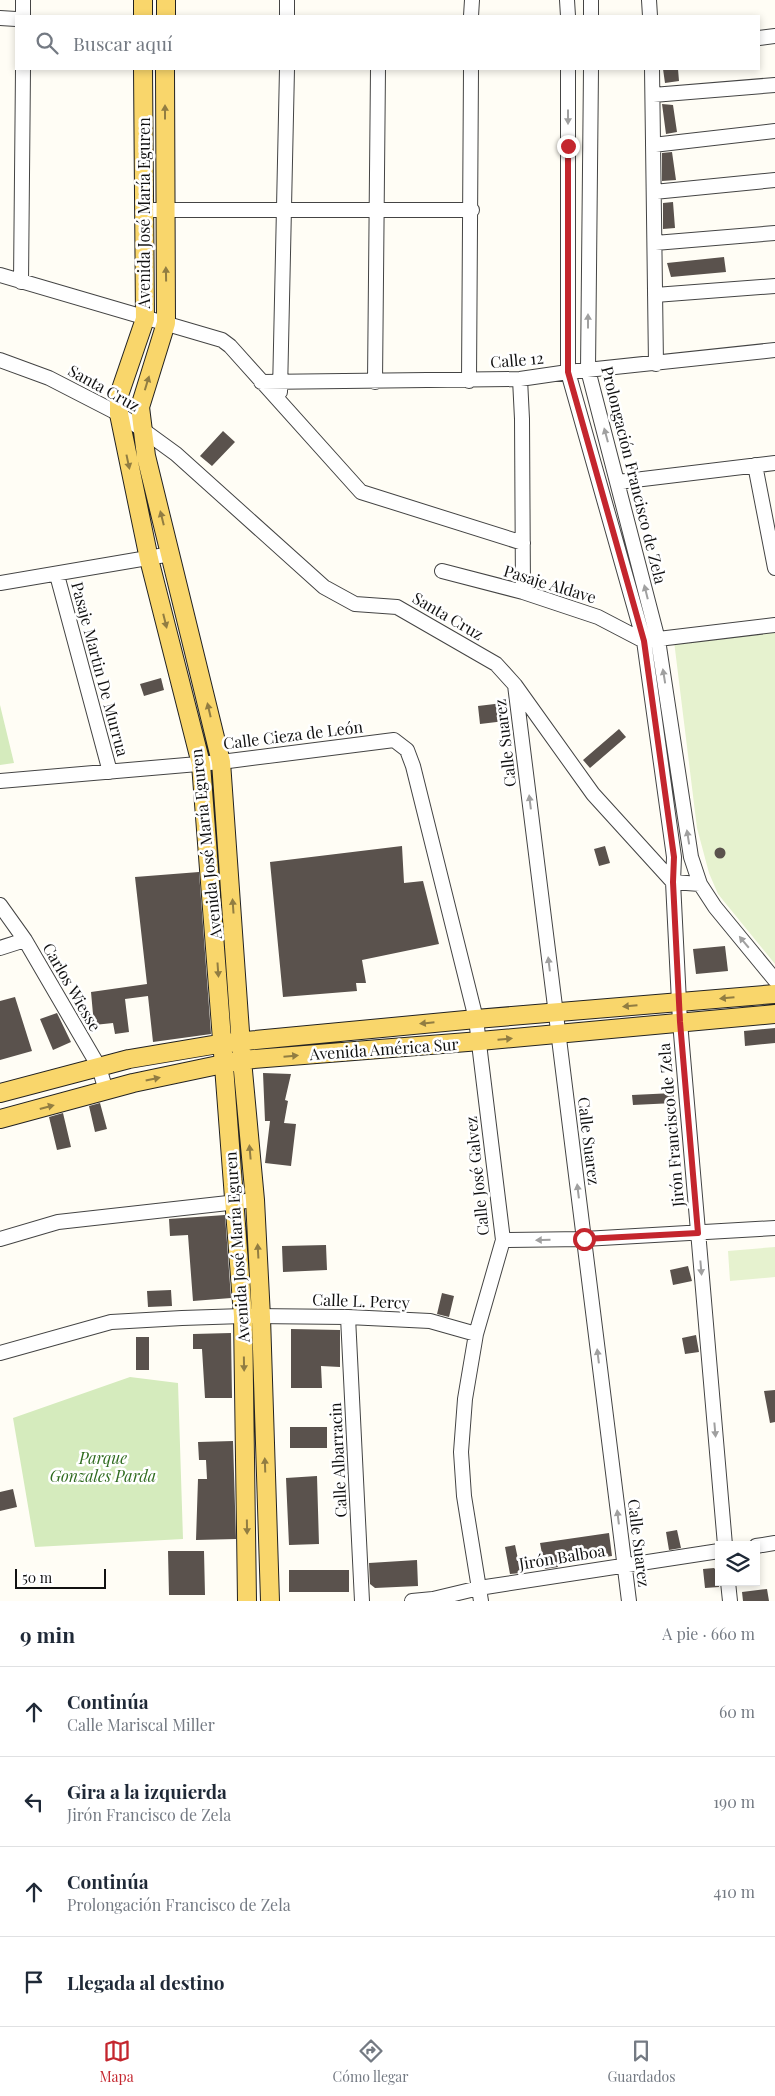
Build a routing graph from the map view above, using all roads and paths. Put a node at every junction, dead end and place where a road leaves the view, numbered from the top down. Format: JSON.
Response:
{"nodes":[{"id":1,"x":23,"y":0,"type":"edge"},
{"id":2,"x":143,"y":0,"type":"edge"},
{"id":3,"x":166,"y":0,"type":"edge"},
{"id":4,"x":287,"y":0,"type":"edge"},
{"id":5,"x":472,"y":0,"type":"edge"},
{"id":6,"x":568,"y":0,"type":"edge"},
{"id":7,"x":591,"y":0,"type":"edge"},
{"id":8,"x":649,"y":0,"type":"edge"},
{"id":9,"x":23,"y":15,"type":"edge"},
{"id":10,"x":143,"y":15,"type":"edge"},
{"id":11,"x":166,"y":15,"type":"edge"},
{"id":12,"x":287,"y":15,"type":"edge"},
{"id":13,"x":471,"y":15,"type":"edge"},
{"id":14,"x":568,"y":15,"type":"edge"},
{"id":15,"x":591,"y":15,"type":"edge"},
{"id":16,"x":650,"y":15,"type":"edge"},
{"id":17,"x":0,"y":18,"type":"edge"},
{"id":18,"x":15,"y":19,"type":"edge"},
{"id":19,"x":775,"y":36,"type":"edge"},
{"id":20,"x":760,"y":38,"type":"edge"},
{"id":21,"x":23,"y":70,"type":"edge"},
{"id":22,"x":143,"y":70,"type":"edge"},
{"id":23,"x":166,"y":70,"type":"edge"},
{"id":24,"x":287,"y":70,"type":"edge"},
{"id":25,"x":378,"y":70,"type":"edge"},
{"id":26,"x":471,"y":70,"type":"edge"},
{"id":27,"x":568,"y":70,"type":"edge"},
{"id":28,"x":590,"y":70,"type":"edge"},
{"id":29,"x":652,"y":70,"type":"edge"},
{"id":30,"x":775,"y":85,"type":"edge"},
{"id":31,"x":652,"y":95,"type":"junction"},
{"id":32,"x":775,"y":131,"type":"edge"},
{"id":33,"x":653,"y":144,"type":"junction"},
{"id":34,"x":589,"y":145,"type":"junction"},
{"id":35,"x":568,"y":146,"type":"junction"},
{"id":36,"x":775,"y":180,"type":"edge"},
{"id":37,"x":654,"y":192,"type":"junction"},
{"id":38,"x":144,"y":210,"type":"junction"},
{"id":39,"x":165,"y":210,"type":"junction"},
{"id":40,"x":284,"y":210,"type":"junction"},
{"id":41,"x":375,"y":210,"type":"junction"},
{"id":42,"x":472,"y":210,"type":"junction"},
{"id":43,"x":775,"y":234,"type":"edge"},
{"id":44,"x":654,"y":243,"type":"junction"},
{"id":45,"x":0,"y":275,"type":"edge"},
{"id":46,"x":21,"y":282,"type":"junction"},
{"id":47,"x":775,"y":286,"type":"edge"},
{"id":48,"x":655,"y":295,"type":"junction"},
{"id":49,"x":145,"y":319,"type":"junction"},
{"id":50,"x":166,"y":323,"type":"junction"},
{"id":51,"x":775,"y":350,"type":"edge"},
{"id":52,"x":0,"y":360,"type":"edge"},
{"id":53,"x":656,"y":364,"type":"junction"},
{"id":54,"x":588,"y":370,"type":"junction"},
{"id":55,"x":568,"y":372,"type":"junction"},
{"id":56,"x":520,"y":379,"type":"junction"},
{"id":57,"x":469,"y":381,"type":"junction"},
{"id":58,"x":261,"y":382,"type":"junction"},
{"id":59,"x":280,"y":382,"type":"junction"},
{"id":60,"x":375,"y":382,"type":"junction"},
{"id":61,"x":280,"y":405,"type":"junction"},
{"id":62,"x":119,"y":414,"type":"junction"},
{"id":63,"x":143,"y":430,"type":"junction"},
{"id":64,"x":775,"y":463,"type":"edge"},
{"id":65,"x":755,"y":465,"type":"junction"},
{"id":66,"x":618,"y":482,"type":"junction"},
{"id":67,"x":523,"y":543,"type":"junction"},
{"id":68,"x":171,"y":554,"type":"junction"},
{"id":69,"x":149,"y":560,"type":"junction"},
{"id":70,"x":775,"y":568,"type":"edge"},
{"id":71,"x":442,"y":572,"type":"dead end"},
{"id":72,"x":57,"y":575,"type":"junction"},
{"id":73,"x":1,"y":582,"type":"edge"},
{"id":74,"x":523,"y":592,"type":"junction"},
{"id":75,"x":775,"y":625,"type":"edge"},
{"id":76,"x":651,"y":640,"type":"junction"},
{"id":77,"x":515,"y":685,"type":"junction"},
{"id":78,"x":407,"y":750,"type":"joint"},
{"id":79,"x":221,"y":762,"type":"junction"},
{"id":80,"x":201,"y":764,"type":"junction"},
{"id":81,"x":110,"y":772,"type":"junction"},
{"id":82,"x":0,"y":781,"type":"edge"},
{"id":83,"x":231,"y":879,"type":"junction"},
{"id":84,"x":212,"y":880,"type":"junction"},
{"id":85,"x":673,"y":882,"type":"junction"},
{"id":86,"x":700,"y":884,"type":"junction"},
{"id":87,"x":0,"y":905,"type":"edge"},
{"id":88,"x":25,"y":940,"type":"junction"},
{"id":89,"x":0,"y":948,"type":"edge"},
{"id":90,"x":775,"y":980,"type":"edge"},
{"id":91,"x":775,"y":994,"type":"edge"},
{"id":92,"x":679,"y":1002,"type":"junction"},
{"id":93,"x":555,"y":1012,"type":"junction"},
{"id":94,"x":775,"y":1014,"type":"edge"},
{"id":95,"x":476,"y":1019,"type":"junction"},
{"id":96,"x":680,"y":1022,"type":"junction"},
{"id":97,"x":330,"y":1033,"type":"junction"},
{"id":98,"x":557,"y":1034,"type":"junction"},
{"id":99,"x":480,"y":1041,"type":"junction"},
{"id":100,"x":242,"y":1042,"type":"junction"},
{"id":101,"x":224,"y":1044,"type":"junction"},
{"id":102,"x":333,"y":1052,"type":"junction"},
{"id":103,"x":242,"y":1060,"type":"junction"},
{"id":104,"x":225,"y":1064,"type":"junction"},
{"id":105,"x":99,"y":1067,"type":"junction"},
{"id":106,"x":106,"y":1091,"type":"junction"},
{"id":107,"x":0,"y":1094,"type":"edge"},
{"id":108,"x":0,"y":1119,"type":"edge"},
{"id":109,"x":255,"y":1200,"type":"junction"},
{"id":110,"x":234,"y":1202,"type":"junction"},
{"id":111,"x":775,"y":1228,"type":"edge"},
{"id":112,"x":698,"y":1233,"type":"junction"},
{"id":113,"x":0,"y":1239,"type":"edge"},
{"id":114,"x":584,"y":1239,"type":"junction"},
{"id":115,"x":503,"y":1240,"type":"junction"},
{"id":116,"x":259,"y":1273,"type":"junction"},
{"id":117,"x":240,"y":1274,"type":"junction"},
{"id":118,"x":243,"y":1316,"type":"junction"},
{"id":119,"x":261,"y":1317,"type":"junction"},
{"id":120,"x":348,"y":1317,"type":"junction"},
{"id":121,"x":476,"y":1334,"type":"junction"},
{"id":122,"x":0,"y":1353,"type":"edge"},
{"id":123,"x":725,"y":1541,"type":"edge"},
{"id":124,"x":775,"y":1543,"type":"edge"},
{"id":125,"x":760,"y":1545,"type":"edge"},
{"id":126,"x":715,"y":1552,"type":"edge"},
{"id":127,"x":624,"y":1566,"type":"junction"},
{"id":128,"x":728,"y":1586,"type":"edge"},
{"id":129,"x":480,"y":1594,"type":"edge"},
{"id":130,"x":247,"y":1601,"type":"edge"},
{"id":131,"x":270,"y":1601,"type":"edge"},
{"id":132,"x":362,"y":1601,"type":"edge"},
{"id":133,"x":412,"y":1601,"type":"edge"},
{"id":134,"x":628,"y":1601,"type":"edge"},
{"id":135,"x":730,"y":1601,"type":"edge"}],
"edges":[{"from":1,"to":9,"type":"street"},
{"from":2,"to":10,"type":"main road"},
{"from":3,"to":11,"type":"main road"},
{"from":4,"to":12,"type":"street"},
{"from":5,"to":13,"type":"street"},
{"from":6,"to":14,"type":"street"},
{"from":7,"to":15,"type":"street"},
{"from":8,"to":16,"type":"street"},
{"from":17,"to":18,"type":"street"},
{"from":19,"to":20,"type":"street"},
{"from":21,"to":46,"type":"street"},
{"from":22,"to":38,"type":"main road","name":"Avenida José María Eguren"},
{"from":39,"to":23,"type":"main road","name":"Avenida José María Eguren","one_way":true},
{"from":24,"to":40,"type":"street"},
{"from":25,"to":41,"type":"street"},
{"from":26,"to":42,"type":"street"},
{"from":27,"to":35,"type":"street","name":"Prolongación Francisco de Zela","one_way":true},
{"from":28,"to":34,"type":"street","name":"Prolongación Francisco de Zela"},
{"from":29,"to":31,"type":"street"},
{"from":30,"to":31,"type":"street"},
{"from":31,"to":33,"type":"street"},
{"from":32,"to":33,"type":"street"},
{"from":33,"to":37,"type":"street"},
{"from":34,"to":35,"type":"street"},
{"from":54,"to":34,"type":"street","name":"Prolongación Francisco de Zela","one_way":true},
{"from":35,"to":55,"type":"street","name":"Prolongación Francisco de Zela"},
{"from":36,"to":37,"type":"street"},
{"from":37,"to":44,"type":"street"},
{"from":38,"to":39,"type":"street"},
{"from":38,"to":49,"type":"main road","name":"Avenida José María Eguren"},
{"from":39,"to":40,"type":"street"},
{"from":50,"to":39,"type":"main road","name":"Avenida José María Eguren","one_way":true},
{"from":40,"to":41,"type":"street"},
{"from":40,"to":59,"type":"street"},
{"from":41,"to":42,"type":"street"},
{"from":41,"to":60,"type":"street"},
{"from":42,"to":57,"type":"street"},
{"from":43,"to":44,"type":"street"},
{"from":44,"to":48,"type":"street"},
{"from":45,"to":46,"type":"street"},
{"from":46,"to":49,"type":"street"},
{"from":47,"to":48,"type":"street"},
{"from":48,"to":53,"type":"street"},
{"from":49,"to":50,"type":"street"},
{"from":49,"to":62,"type":"main road","name":"Avenida José María Eguren"},
{"from":50,"to":58,"type":"street"},
{"from":63,"to":50,"type":"main road","name":"Avenida José María Eguren","one_way":true},
{"from":51,"to":53,"type":"street","name":"Calle 12"},
{"from":52,"to":62,"type":"street","name":"Santa Cruz"},
{"from":53,"to":54,"type":"street","name":"Calle 12"},
{"from":54,"to":55,"type":"street","name":"Calle 12"},
{"from":66,"to":54,"type":"street","name":"Prolongación Francisco de Zela","one_way":true},
{"from":55,"to":56,"type":"street","name":"Calle 12"},
{"from":55,"to":76,"type":"street","name":"Prolongación Francisco de Zela"},
{"from":56,"to":57,"type":"street","name":"Calle 12"},
{"from":56,"to":67,"type":"street"},
{"from":57,"to":60,"type":"street","name":"Calle 12"},
{"from":58,"to":59,"type":"street","name":"Calle 12"},
{"from":58,"to":61,"type":"street"},
{"from":59,"to":60,"type":"street","name":"Calle 12"},
{"from":59,"to":61,"type":"street"},
{"from":61,"to":67,"type":"street"},
{"from":62,"to":63,"type":"street","name":"Santa Cruz"},
{"from":62,"to":69,"type":"main road","name":"Avenida José María Eguren","one_way":true},
{"from":68,"to":63,"type":"main road","name":"Avenida José María Eguren","one_way":true},
{"from":63,"to":77,"type":"street","name":"Santa Cruz"},
{"from":64,"to":65,"type":"street"},
{"from":65,"to":66,"type":"street"},
{"from":65,"to":70,"type":"street"},
{"from":76,"to":66,"type":"street","name":"Prolongación Francisco de Zela","one_way":true},
{"from":67,"to":74,"type":"street"},
{"from":68,"to":69,"type":"street"},
{"from":79,"to":68,"type":"main road","name":"Avenida José María Eguren","one_way":true},
{"from":69,"to":72,"type":"street"},
{"from":69,"to":80,"type":"main road","name":"Avenida José María Eguren","one_way":true},
{"from":71,"to":74,"type":"street","name":"Pasaje Aldave"},
{"from":72,"to":73,"type":"street"},
{"from":72,"to":81,"type":"street","name":"Pasaje Martin De Murrua"},
{"from":74,"to":76,"type":"street","name":"Pasaje Aldave"},
{"from":75,"to":76,"type":"street"},
{"from":76,"to":85,"type":"street","name":"Prolongación Francisco de Zela"},
{"from":86,"to":76,"type":"street","name":"Prolongación Francisco de Zela","one_way":true},
{"from":77,"to":85,"type":"street","name":"Santa Cruz"},
{"from":93,"to":77,"type":"street","name":"Calle Suarez","one_way":true},
{"from":78,"to":79,"type":"street","name":"Calle Cieza de León"},
{"from":78,"to":95,"type":"street","name":"Calle José Galvez"},
{"from":79,"to":80,"type":"street","name":"Calle Cieza de León"},
{"from":79,"to":83,"type":"main road","name":"Avenida José María Eguren"},
{"from":80,"to":81,"type":"street","name":"Calle Cieza de León"},
{"from":80,"to":84,"type":"main road","name":"Avenida José María Eguren"},
{"from":81,"to":82,"type":"street","name":"Calle Cieza de León"},
{"from":83,"to":84,"type":"main road"},
{"from":100,"to":83,"type":"main road","name":"Avenida José María Eguren","one_way":true},
{"from":84,"to":101,"type":"main road","name":"Avenida José María Eguren","one_way":true},
{"from":85,"to":86,"type":"street"},
{"from":85,"to":92,"type":"street","name":"Jirón Francisco de Zela"},
{"from":90,"to":86,"type":"street","one_way":true},
{"from":87,"to":88,"type":"street","name":"Carlos Wiesse"},
{"from":88,"to":89,"type":"street"},
{"from":88,"to":105,"type":"street","name":"Carlos Wiesse"},
{"from":91,"to":92,"type":"main road","name":"Avenida América Sur","one_way":true},
{"from":92,"to":93,"type":"main road","name":"Avenida América Sur","one_way":true},
{"from":92,"to":96,"type":"street","name":"Jirón Francisco de Zela"},
{"from":93,"to":95,"type":"main road","name":"Avenida América Sur"},
{"from":93,"to":98,"type":"street","name":"Calle Suarez"},
{"from":94,"to":96,"type":"main road","name":"Avenida América Sur"},
{"from":95,"to":97,"type":"main road","name":"Avenida América Sur","one_way":true},
{"from":95,"to":99,"type":"street","name":"Calle José Galvez"},
{"from":96,"to":98,"type":"main road","name":"Avenida América Sur"},
{"from":96,"to":112,"type":"street","name":"Jirón Francisco de Zela"},
{"from":97,"to":100,"type":"main road","name":"Avenida América Sur"},
{"from":97,"to":102,"type":"main road"},
{"from":99,"to":98,"type":"main road","name":"Avenida América Sur","one_way":true},
{"from":114,"to":98,"type":"street","name":"Calle Suarez","one_way":true},
{"from":99,"to":102,"type":"main road","name":"Avenida América Sur"},
{"from":99,"to":115,"type":"street","name":"Calle José Galvez"},
{"from":100,"to":101,"type":"main road","name":"Avenida América Sur"},
{"from":100,"to":103,"type":"main road","name":"Avenida José María Eguren"},
{"from":101,"to":104,"type":"main road","name":"Avenida José María Eguren"},
{"from":101,"to":105,"type":"main road","name":"Avenida América Sur"},
{"from":103,"to":102,"type":"main road","name":"Avenida América Sur","one_way":true},
{"from":103,"to":104,"type":"main road","name":"Avenida América Sur"},
{"from":109,"to":103,"type":"main road","name":"Avenida José María Eguren","one_way":true},
{"from":106,"to":104,"type":"main road","name":"Avenida América Sur","one_way":true},
{"from":104,"to":110,"type":"main road","name":"Avenida José María Eguren"},
{"from":105,"to":106,"type":"street","name":"Carlos Wiesse"},
{"from":105,"to":107,"type":"main road","name":"Avenida América Sur"},
{"from":108,"to":106,"type":"main road","name":"Avenida América Sur","one_way":true},
{"from":109,"to":110,"type":"street"},
{"from":116,"to":109,"type":"main road","name":"Avenida José María Eguren","one_way":true},
{"from":110,"to":113,"type":"street"},
{"from":110,"to":117,"type":"main road","name":"Avenida José María Eguren"},
{"from":111,"to":112,"type":"street"},
{"from":112,"to":114,"type":"street"},
{"from":112,"to":123,"type":"street","name":"Jirón Francisco de Zela","one_way":true},
{"from":114,"to":115,"type":"street","one_way":true},
{"from":127,"to":114,"type":"street","name":"Calle Suarez","one_way":true},
{"from":115,"to":121,"type":"street","name":"Calle José Galvez"},
{"from":116,"to":117,"type":"main road"},
{"from":116,"to":119,"type":"main road","name":"Avenida José María Eguren"},
{"from":117,"to":118,"type":"main road","name":"Avenida José María Eguren"},
{"from":118,"to":119,"type":"street","name":"Calle L. Percy"},
{"from":118,"to":122,"type":"street","name":"Calle L. Percy"},
{"from":118,"to":130,"type":"main road","name":"Avenida José María Eguren","one_way":true},
{"from":119,"to":120,"type":"street","name":"Calle L. Percy"},
{"from":131,"to":119,"type":"main road","name":"Avenida José María Eguren","one_way":true},
{"from":120,"to":121,"type":"street","name":"Calle L. Percy"},
{"from":120,"to":132,"type":"street","name":"Calle Albarracin"},
{"from":121,"to":129,"type":"street","name":"Calle José Galvez"},
{"from":124,"to":125,"type":"street"},
{"from":126,"to":127,"type":"street","name":"Jirón Balboa"},
{"from":127,"to":129,"type":"street","name":"Jirón Balboa"},
{"from":127,"to":134,"type":"street","name":"Calle Suarez"},
{"from":128,"to":135,"type":"street"},
{"from":129,"to":133,"type":"street","name":"Jirón Balboa"}]}
